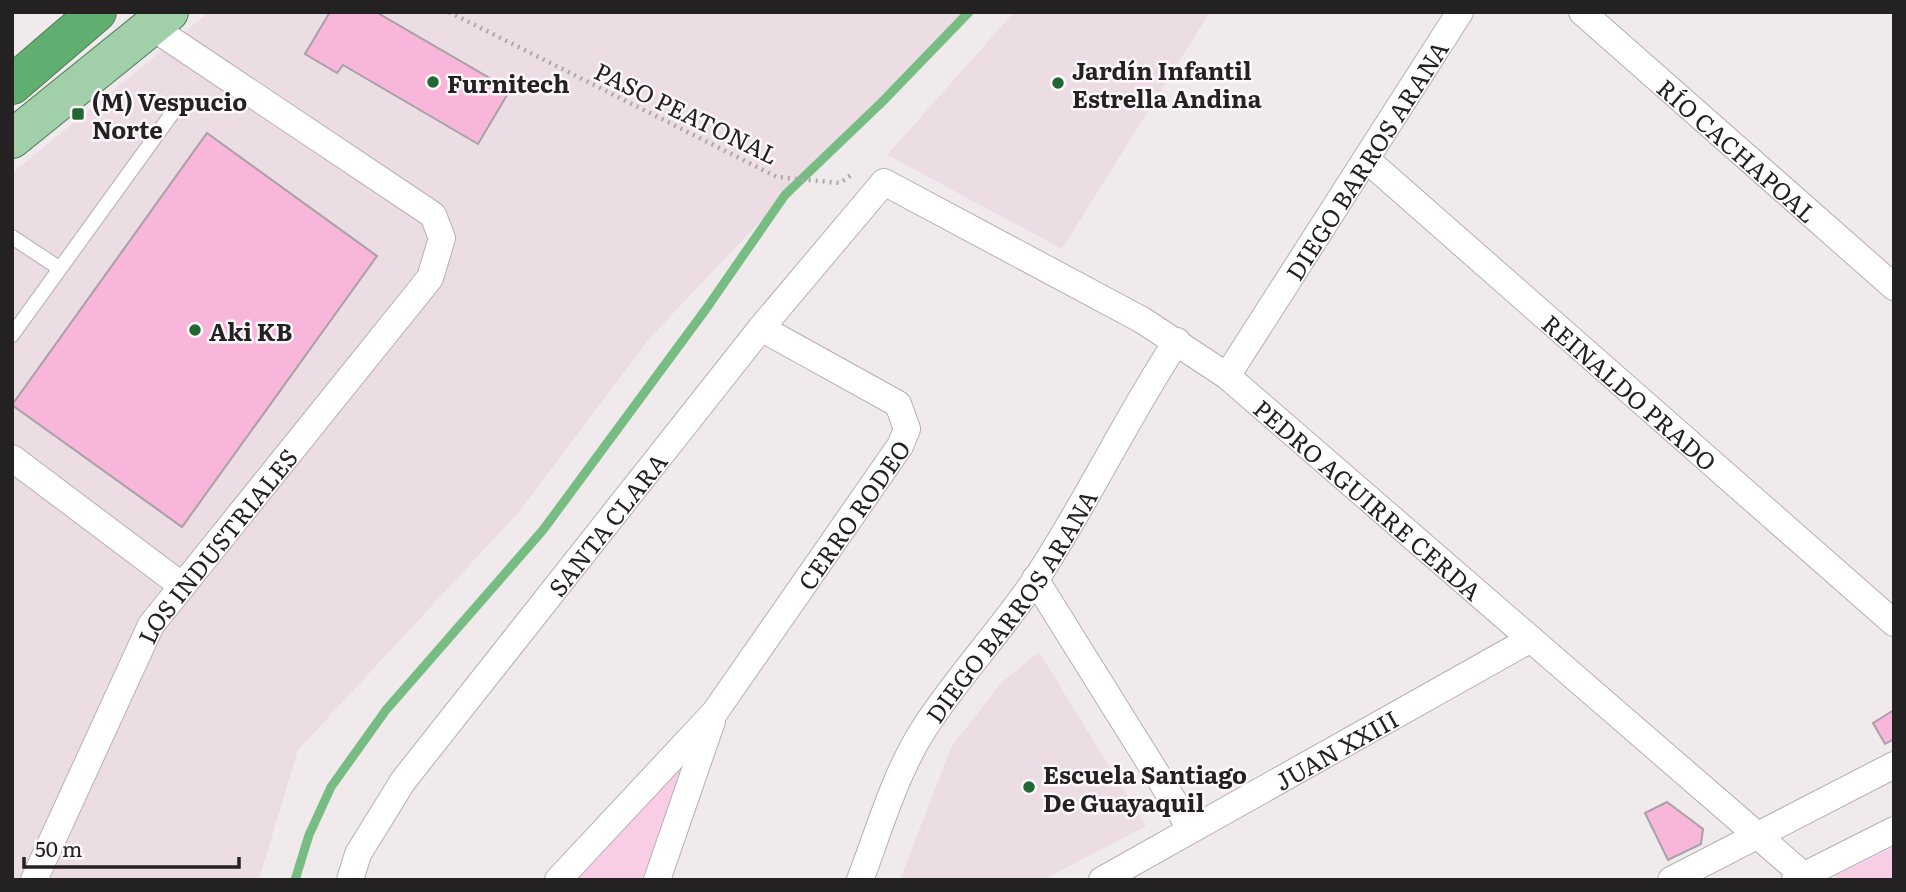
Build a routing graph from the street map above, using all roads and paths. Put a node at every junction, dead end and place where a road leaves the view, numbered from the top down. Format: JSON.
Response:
{"nodes":[{"id":1,"x":97,"y":12,"type":"edge"},
{"id":2,"x":449,"y":12,"type":"edge"},
{"id":3,"x":1460,"y":12,"type":"edge"},
{"id":4,"x":1582,"y":12,"type":"edge"},
{"id":5,"x":161,"y":20,"type":"edge"},
{"id":6,"x":12,"y":85,"type":"edge"},
{"id":7,"x":171,"y":115,"type":"dead end"},
{"id":8,"x":12,"y":139,"type":"edge"},
{"id":9,"x":1366,"y":159,"type":"junction"},
{"id":10,"x":884,"y":182,"type":"joint"},
{"id":11,"x":840,"y":183,"type":"dead end"},
{"id":12,"x":12,"y":237,"type":"edge"},
{"id":13,"x":59,"y":268,"type":"junction"},
{"id":14,"x":1894,"y":287,"type":"edge"},
{"id":15,"x":761,"y":328,"type":"junction"},
{"id":16,"x":12,"y":335,"type":"edge"},
{"id":17,"x":1177,"y":341,"type":"junction"},
{"id":18,"x":1227,"y":376,"type":"junction"},
{"id":19,"x":12,"y":458,"type":"edge"},
{"id":20,"x":1035,"y":579,"type":"junction"},
{"id":21,"x":181,"y":585,"type":"junction"},
{"id":22,"x":1894,"y":623,"type":"edge"},
{"id":23,"x":1531,"y":639,"type":"junction"},
{"id":24,"x":715,"y":712,"type":"junction"},
{"id":25,"x":1894,"y":765,"type":"edge"},
{"id":26,"x":1191,"y":829,"type":"junction"},
{"id":27,"x":1894,"y":830,"type":"edge"},
{"id":28,"x":1758,"y":835,"type":"junction"},
{"id":29,"x":1803,"y":878,"type":"edge"},
{"id":30,"x":34,"y":880,"type":"edge"},
{"id":31,"x":350,"y":880,"type":"edge"},
{"id":32,"x":558,"y":880,"type":"edge"},
{"id":33,"x":657,"y":880,"type":"edge"},
{"id":34,"x":860,"y":880,"type":"edge"},
{"id":35,"x":1102,"y":880,"type":"edge"},
{"id":36,"x":1671,"y":880,"type":"edge"}],
"edges":[{"from":1,"to":6,"type":"highway"},
{"from":2,"to":11,"type":"path","name":"PASO PEATONAL"},
{"from":3,"to":9,"type":"street","name":"DIEGO BARROS ARANA"},
{"from":4,"to":14,"type":"street","name":"RÍO CACHAPOAL"},
{"from":5,"to":8,"type":"main road"},
{"from":5,"to":21,"type":"street","name":"LOS INDUSTRIALES"},
{"from":7,"to":13,"type":"lane"},
{"from":9,"to":18,"type":"street","name":"DIEGO BARROS ARANA"},
{"from":9,"to":22,"type":"street","name":"REINALDO PRADO"},
{"from":10,"to":15,"type":"street","name":"SANTA CLARA"},
{"from":10,"to":17,"type":"street","name":"PEDRO AGUIRRE CERDA"},
{"from":12,"to":13,"type":"lane"},
{"from":13,"to":16,"type":"lane"},
{"from":15,"to":24,"type":"street","name":"CERRO RODEO"},
{"from":15,"to":31,"type":"street","name":"SANTA CLARA"},
{"from":17,"to":18,"type":"street","name":"PEDRO AGUIRRE CERDA"},
{"from":17,"to":20,"type":"street","name":"DIEGO BARROS ARANA"},
{"from":18,"to":23,"type":"street","name":"PEDRO AGUIRRE CERDA"},
{"from":19,"to":21,"type":"street"},
{"from":20,"to":26,"type":"street"},
{"from":20,"to":34,"type":"street","name":"DIEGO BARROS ARANA"},
{"from":21,"to":30,"type":"street","name":"LOS INDUSTRIALES"},
{"from":23,"to":26,"type":"street","name":"JUAN XXIII"},
{"from":23,"to":28,"type":"street","name":"PEDRO AGUIRRE CERDA"},
{"from":24,"to":32,"type":"street"},
{"from":24,"to":33,"type":"street"},
{"from":25,"to":28,"type":"street"},
{"from":26,"to":35,"type":"street","name":"JUAN XXIII"},
{"from":27,"to":29,"type":"street"},
{"from":28,"to":29,"type":"street","name":"PEDRO AGUIRRE CERDA"},
{"from":28,"to":36,"type":"street"}]}
